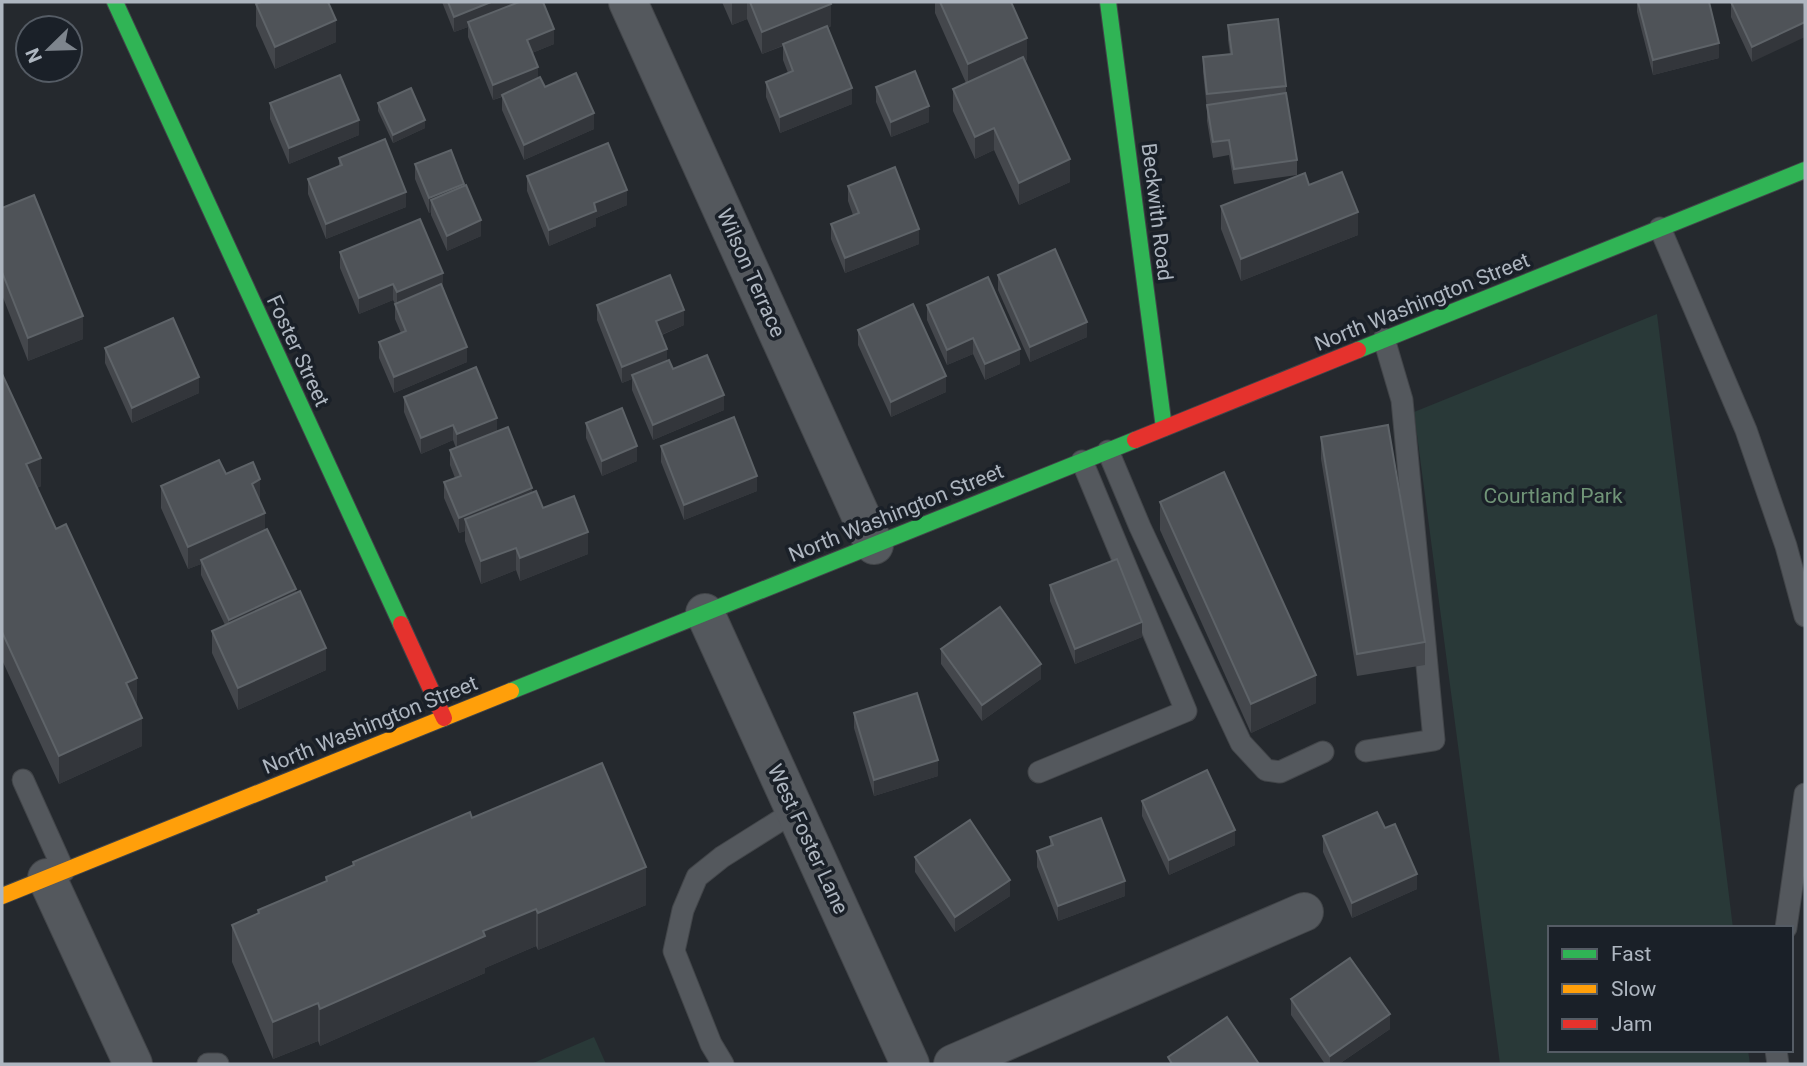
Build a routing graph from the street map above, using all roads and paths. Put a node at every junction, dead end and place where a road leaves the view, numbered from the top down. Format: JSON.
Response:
{"nodes":[{"id":1,"x":115,"y":2,"type":"edge"},
{"id":2,"x":628,"y":2,"type":"edge"},
{"id":3,"x":1108,"y":2,"type":"edge"},
{"id":4,"x":1805,"y":170,"type":"edge"},
{"id":5,"x":1660,"y":228,"type":"junction"},
{"id":6,"x":1384,"y":340,"type":"junction"},
{"id":7,"x":1164,"y":428,"type":"junction"},
{"id":8,"x":1108,"y":451,"type":"junction"},
{"id":9,"x":1082,"y":461,"type":"junction"},
{"id":10,"x":874,"y":545,"type":"junction"},
{"id":11,"x":705,"y":613,"type":"junction"},
{"id":12,"x":1805,"y":616,"type":"edge"},
{"id":13,"x":444,"y":718,"type":"junction"},
{"id":14,"x":1366,"y":751,"type":"dead end"},
{"id":15,"x":1322,"y":752,"type":"dead end"},
{"id":16,"x":1039,"y":772,"type":"dead end"},
{"id":17,"x":23,"y":780,"type":"dead end"},
{"id":18,"x":1805,"y":794,"type":"edge"},
{"id":19,"x":795,"y":811,"type":"junction"},
{"id":20,"x":55,"y":875,"type":"junction"},
{"id":21,"x":2,"y":896,"type":"edge"},
{"id":22,"x":1304,"y":912,"type":"dead end"},
{"id":23,"x":1786,"y":926,"type":"edge"},
{"id":24,"x":133,"y":1064,"type":"edge"},
{"id":25,"x":208,"y":1064,"type":"edge"},
{"id":26,"x":218,"y":1064,"type":"edge"},
{"id":27,"x":723,"y":1064,"type":"edge"},
{"id":28,"x":911,"y":1064,"type":"edge"},
{"id":29,"x":953,"y":1064,"type":"edge"}],
"edges":[{"from":1,"to":13,"type":"street","name":"Foster Street"},
{"from":2,"to":10,"type":"street","name":"Wilson Terrace"},
{"from":3,"to":7,"type":"street","name":"Beckwith Road"},
{"from":4,"to":5,"type":"street","name":"North Washington Street"},
{"from":5,"to":6,"type":"street","name":"North Washington Street"},
{"from":5,"to":12,"type":"lane"},
{"from":6,"to":7,"type":"street","name":"North Washington Street"},
{"from":6,"to":14,"type":"lane"},
{"from":7,"to":8,"type":"street","name":"North Washington Street"},
{"from":8,"to":9,"type":"street","name":"North Washington Street"},
{"from":8,"to":15,"type":"lane"},
{"from":9,"to":10,"type":"street","name":"North Washington Street"},
{"from":9,"to":16,"type":"lane"},
{"from":10,"to":11,"type":"street","name":"North Washington Street"},
{"from":11,"to":13,"type":"street","name":"North Washington Street"},
{"from":11,"to":19,"type":"street","name":"West Foster Lane"},
{"from":13,"to":20,"type":"street","name":"North Washington Street"},
{"from":17,"to":20,"type":"lane"},
{"from":18,"to":23,"type":"lane"},
{"from":19,"to":27,"type":"lane"},
{"from":19,"to":28,"type":"street","name":"West Foster Lane"},
{"from":20,"to":21,"type":"street","name":"North Washington Street"},
{"from":20,"to":24,"type":"street"},
{"from":22,"to":29,"type":"street"},
{"from":25,"to":26,"type":"lane"}]}
